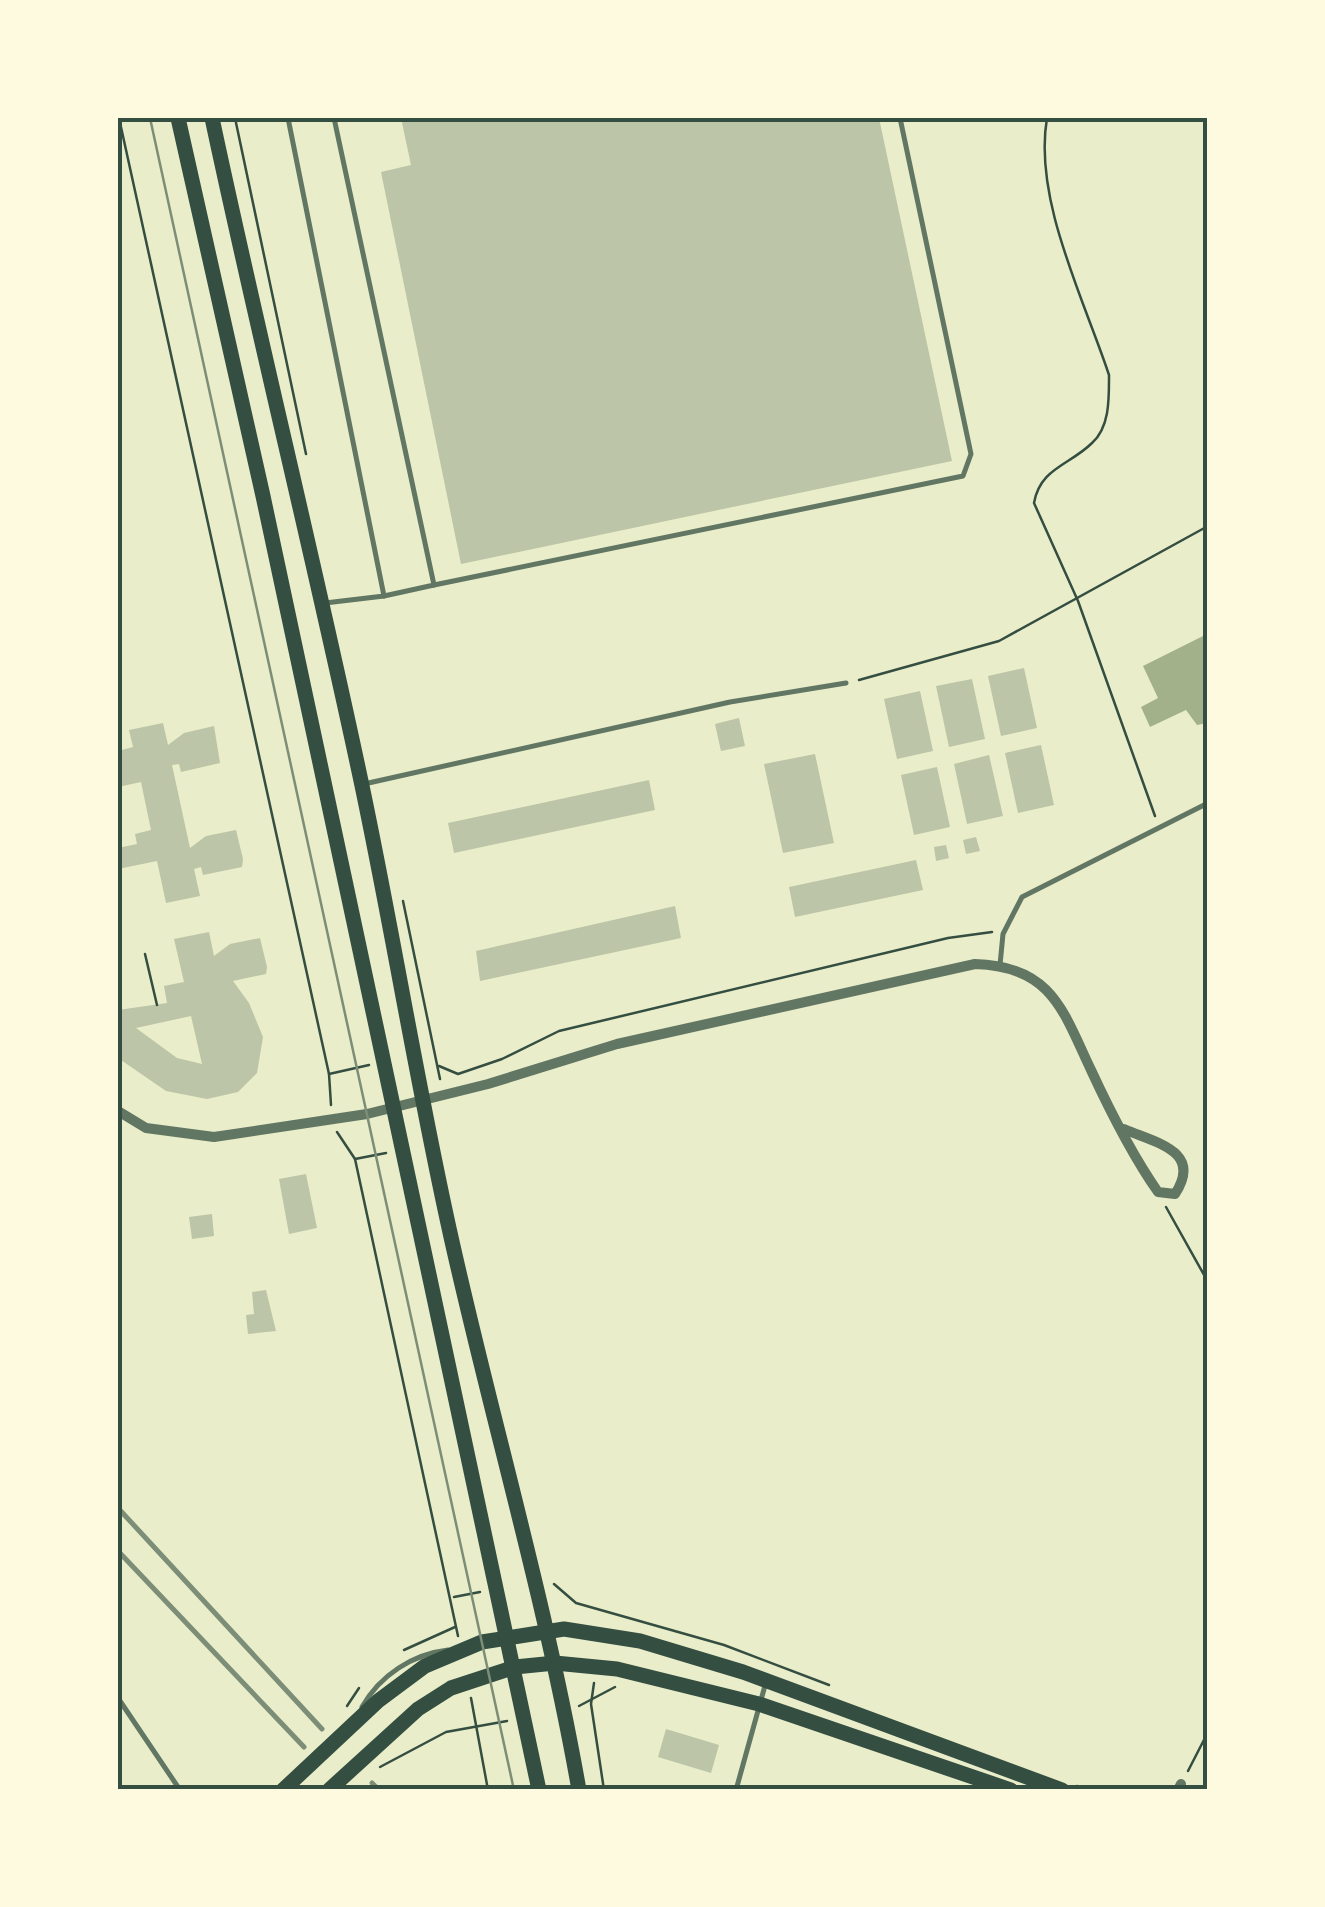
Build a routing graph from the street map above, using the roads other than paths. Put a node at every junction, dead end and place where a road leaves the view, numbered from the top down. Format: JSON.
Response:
{"nodes":[{"id":1,"x":178,"y":118,"type":"edge"},
{"id":2,"x":212,"y":118,"type":"edge"},
{"id":3,"x":288,"y":118,"type":"edge"},
{"id":4,"x":334,"y":118,"type":"edge"},
{"id":5,"x":900,"y":118,"type":"edge"},
{"id":6,"x":434,"y":585,"type":"junction"},
{"id":7,"x":384,"y":596,"type":"junction"},
{"id":8,"x":322,"y":604,"type":"junction"},
{"id":9,"x":846,"y":683,"type":"road end"},
{"id":10,"x":362,"y":784,"type":"junction"},
{"id":11,"x":1208,"y":804,"type":"edge"},
{"id":12,"x":1000,"y":964,"type":"junction"},
{"id":13,"x":422,"y":1102,"type":"junction"},
{"id":14,"x":394,"y":1109,"type":"junction"},
{"id":15,"x":118,"y":1111,"type":"edge"},
{"id":16,"x":1124,"y":1129,"type":"junction"},
{"id":17,"x":547,"y":1630,"type":"junction"},
{"id":18,"x":508,"y":1635,"type":"junction"},
{"id":19,"x":554,"y":1663,"type":"junction"},
{"id":20,"x":515,"y":1667,"type":"junction"},
{"id":21,"x":766,"y":1679,"type":"junction"},
{"id":22,"x":118,"y":1698,"type":"edge"},
{"id":23,"x":759,"y":1704,"type":"junction"},
{"id":24,"x":286,"y":1786,"type":"edge"},
{"id":25,"x":180,"y":1790,"type":"edge"},
{"id":26,"x":329,"y":1790,"type":"edge"},
{"id":27,"x":539,"y":1790,"type":"edge"},
{"id":28,"x":578,"y":1790,"type":"edge"},
{"id":29,"x":736,"y":1790,"type":"edge"},
{"id":30,"x":1011,"y":1790,"type":"edge"},
{"id":31,"x":1062,"y":1790,"type":"edge"}],
"edges":[{"from":1,"to":14,"type":"main road"},
{"from":2,"to":8,"type":"main road"},
{"from":3,"to":7,"type":"lane"},
{"from":4,"to":6,"type":"lane"},
{"from":5,"to":6,"type":"lane"},
{"from":6,"to":7,"type":"lane"},
{"from":7,"to":8,"type":"lane"},
{"from":8,"to":10,"type":"main road"},
{"from":9,"to":10,"type":"lane"},
{"from":10,"to":13,"type":"main road"},
{"from":11,"to":12,"type":"lane"},
{"from":12,"to":13,"type":"street"},
{"from":12,"to":16,"type":"street"},
{"from":13,"to":14,"type":"street"},
{"from":13,"to":17,"type":"main road"},
{"from":14,"to":15,"type":"street"},
{"from":14,"to":18,"type":"main road"},
{"from":16,"to":16,"type":"street"},
{"from":17,"to":18,"type":"main road"},
{"from":17,"to":19,"type":"main road"},
{"from":17,"to":21,"type":"main road"},
{"from":18,"to":20,"type":"main road"},
{"from":18,"to":24,"type":"main road"},
{"from":19,"to":20,"type":"main road"},
{"from":19,"to":23,"type":"main road"},
{"from":19,"to":28,"type":"main road"},
{"from":20,"to":26,"type":"main road"},
{"from":20,"to":27,"type":"main road"},
{"from":21,"to":23,"type":"lane"},
{"from":21,"to":31,"type":"main road"},
{"from":22,"to":25,"type":"lane"},
{"from":23,"to":29,"type":"lane"},
{"from":23,"to":30,"type":"main road"}]}
